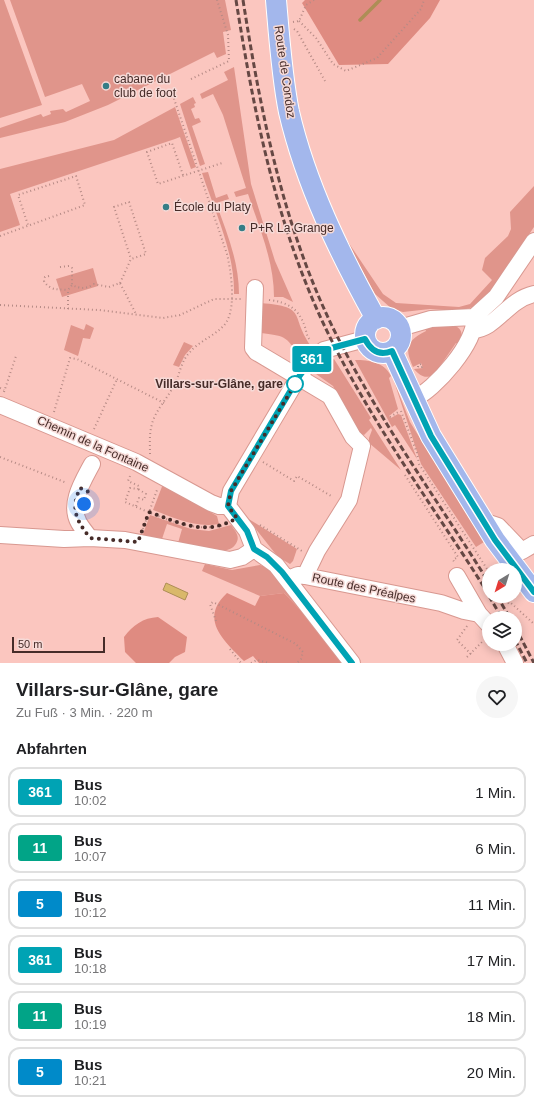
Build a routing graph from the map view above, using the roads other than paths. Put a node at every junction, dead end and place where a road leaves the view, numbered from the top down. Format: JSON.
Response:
{"nodes":[{"id":1,"x":276,"y":0,"type":"edge"},
{"id":2,"x":534,"y":242,"type":"edge"},
{"id":3,"x":255,"y":294,"type":"road end"},
{"id":4,"x":534,"y":294,"type":"edge"},
{"id":5,"x":376,"y":319,"type":"junction"},
{"id":6,"x":474,"y":323,"type":"junction"},
{"id":7,"x":400,"y":328,"type":"junction"},
{"id":8,"x":365,"y":339,"type":"junction"},
{"id":9,"x":392,"y":351,"type":"junction"},
{"id":10,"x":298,"y":378,"type":"junction"},
{"id":11,"x":413,"y":399,"type":"junction"},
{"id":12,"x":1,"y":400,"type":"edge"},
{"id":13,"x":92,"y":464,"type":"dead end"},
{"id":14,"x":232,"y":512,"type":"junction"},
{"id":15,"x":483,"y":522,"type":"junction"},
{"id":16,"x":0,"y":535,"type":"edge"},
{"id":17,"x":90,"y":538,"type":"junction"},
{"id":18,"x":534,"y":544,"type":"edge"},
{"id":19,"x":254,"y":549,"type":"junction"},
{"id":20,"x":297,"y":577,"type":"junction"},
{"id":21,"x":534,"y":592,"type":"edge"},
{"id":22,"x":455,"y":607,"type":"junction"},
{"id":23,"x":479,"y":621,"type":"edge"},
{"id":24,"x":508,"y":651,"type":"edge"},
{"id":25,"x":352,"y":663,"type":"edge"},
{"id":26,"x":515,"y":663,"type":"edge"}],
"edges":[{"from":1,"to":5,"type":"main road","name":"Route de Condoz"},
{"from":2,"to":6,"type":"street"},
{"from":3,"to":10,"type":"street"},
{"from":4,"to":6,"type":"street"},
{"from":5,"to":7,"type":"main road"},
{"from":5,"to":8,"type":"main road"},
{"from":6,"to":7,"type":"street"},
{"from":6,"to":11,"type":"street"},
{"from":7,"to":9,"type":"main road"},
{"from":8,"to":9,"type":"main road"},
{"from":8,"to":10,"type":"street"},
{"from":9,"to":11,"type":"main road"},
{"from":10,"to":14,"type":"street"},
{"from":10,"to":20,"type":"street"},
{"from":11,"to":15,"type":"main road"},
{"from":12,"to":14,"type":"street","name":"Chemin de la Fontaine"},
{"from":13,"to":17,"type":"street"},
{"from":14,"to":19,"type":"street"},
{"from":15,"to":18,"type":"street"},
{"from":15,"to":21,"type":"main road"},
{"from":16,"to":17,"type":"street"},
{"from":17,"to":19,"type":"street"},
{"from":19,"to":20,"type":"street"},
{"from":20,"to":22,"type":"street","name":"Route des Préalpes"},
{"from":20,"to":25,"type":"street"},
{"from":22,"to":23,"type":"street","name":"Route des Préalpes"},
{"from":22,"to":23,"type":"street"},
{"from":24,"to":26,"type":"street"}]}
